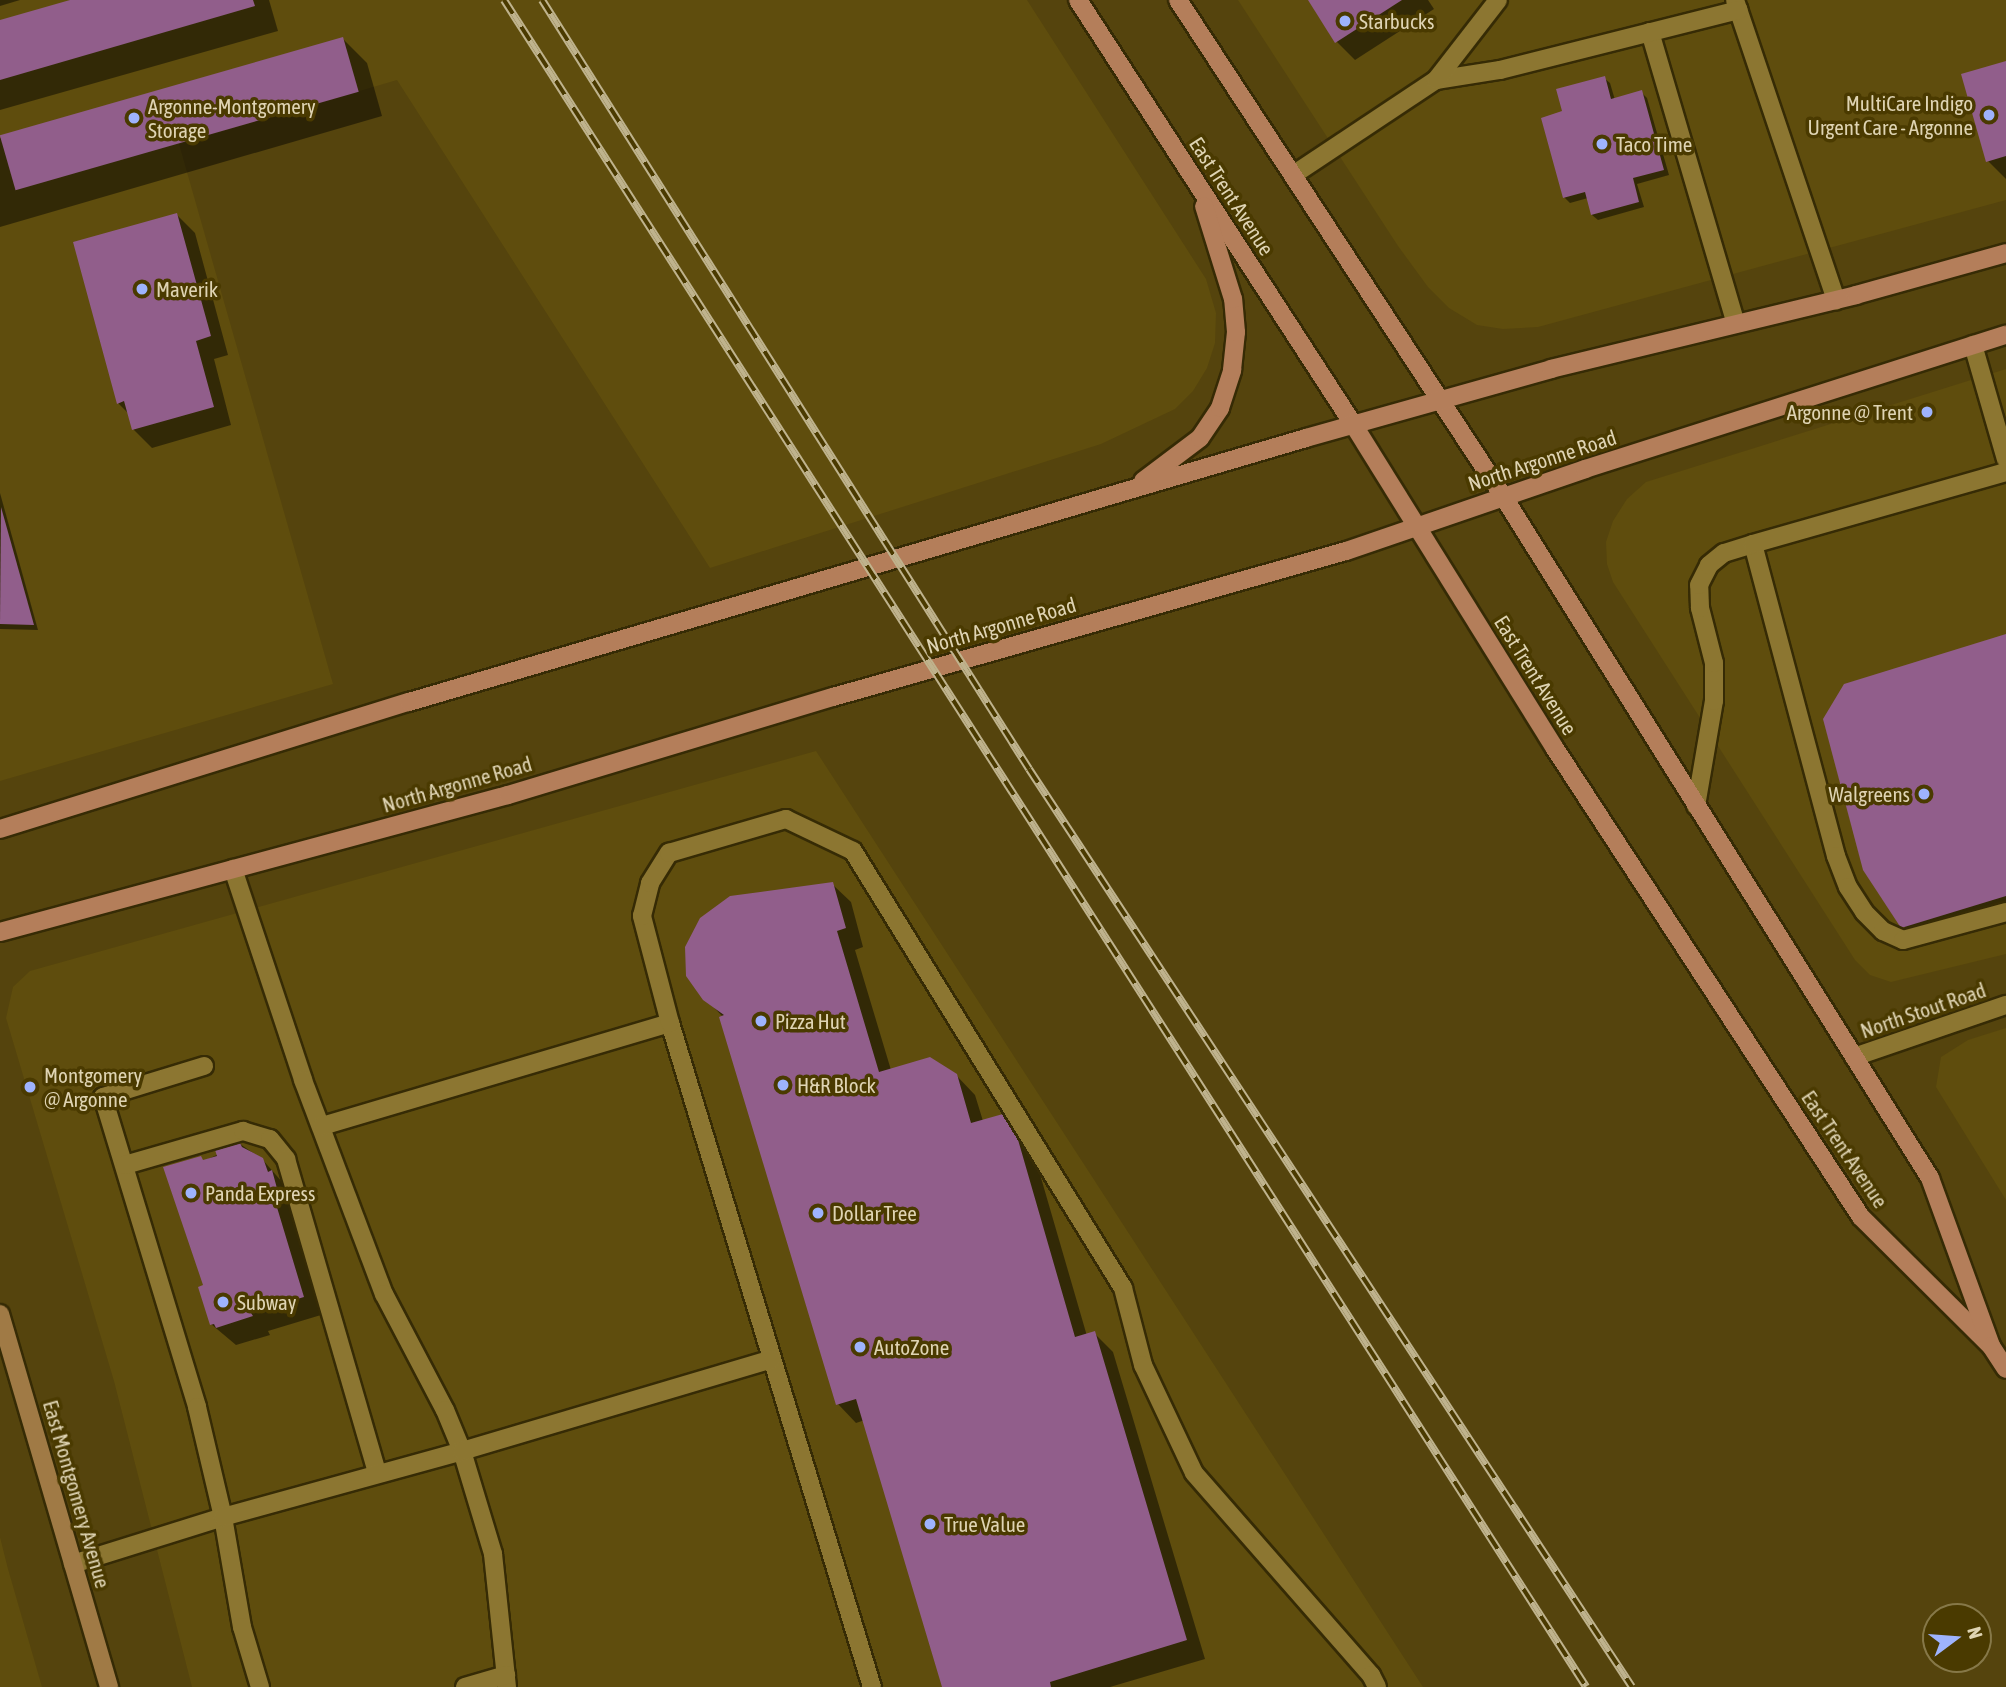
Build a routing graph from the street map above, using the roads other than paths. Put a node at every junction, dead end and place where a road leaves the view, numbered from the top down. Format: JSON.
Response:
{"nodes":[{"id":1,"x":1078,"y":0,"type":"edge"},
{"id":2,"x":1178,"y":0,"type":"edge"},
{"id":3,"x":1498,"y":0,"type":"edge"},
{"id":4,"x":1737,"y":5,"type":"edge"},
{"id":5,"x":1650,"y":32,"type":"junction"},
{"id":6,"x":1436,"y":80,"type":"junction"},
{"id":7,"x":1293,"y":175,"type":"junction"},
{"id":8,"x":1198,"y":185,"type":"junction"},
{"id":9,"x":2006,"y":253,"type":"edge"},
{"id":10,"x":1836,"y":300,"type":"junction"},
{"id":11,"x":1736,"y":324,"type":"junction"},
{"id":12,"x":2006,"y":335,"type":"edge"},
{"id":13,"x":1973,"y":345,"type":"junction"},
{"id":14,"x":1440,"y":399,"type":"junction"},
{"id":15,"x":1353,"y":424,"type":"junction"},
{"id":16,"x":2006,"y":459,"type":"edge"},
{"id":17,"x":2006,"y":472,"type":"edge"},
{"id":18,"x":1132,"y":489,"type":"junction"},
{"id":19,"x":1503,"y":496,"type":"junction"},
{"id":20,"x":1418,"y":526,"type":"junction"},
{"id":21,"x":1753,"y":544,"type":"junction"},
{"id":22,"x":1696,"y":806,"type":"junction"},
{"id":23,"x":0,"y":829,"type":"edge"},
{"id":24,"x":233,"y":869,"type":"junction"},
{"id":25,"x":2006,"y":912,"type":"edge"},
{"id":26,"x":0,"y":932,"type":"edge"},
{"id":27,"x":2006,"y":1005,"type":"edge"},
{"id":28,"x":670,"y":1023,"type":"junction"},
{"id":29,"x":1854,"y":1057,"type":"junction"},
{"id":30,"x":204,"y":1066,"type":"dead end"},
{"id":31,"x":322,"y":1126,"type":"junction"},
{"id":32,"x":125,"y":1165,"type":"junction"},
{"id":33,"x":0,"y":1314,"type":"edge"},
{"id":34,"x":1991,"y":1346,"type":"junction"},
{"id":35,"x":772,"y":1359,"type":"junction"},
{"id":36,"x":2006,"y":1369,"type":"edge"},
{"id":37,"x":462,"y":1451,"type":"junction"},
{"id":38,"x":377,"y":1472,"type":"junction"},
{"id":39,"x":223,"y":1517,"type":"junction"},
{"id":40,"x":73,"y":1564,"type":"junction"},
{"id":41,"x":506,"y":1681,"type":"edge"},
{"id":42,"x":109,"y":1687,"type":"edge"},
{"id":43,"x":260,"y":1687,"type":"edge"},
{"id":44,"x":465,"y":1687,"type":"edge"},
{"id":45,"x":872,"y":1687,"type":"edge"},
{"id":46,"x":1377,"y":1687,"type":"edge"}],
"edges":[{"from":1,"to":8,"type":"main road","name":"East Trent Avenue"},
{"from":2,"to":7,"type":"main road","name":"East Trent Avenue"},
{"from":3,"to":6,"type":"street"},
{"from":4,"to":5,"type":"street"},
{"from":4,"to":10,"type":"street"},
{"from":5,"to":6,"type":"street"},
{"from":5,"to":11,"type":"street"},
{"from":6,"to":7,"type":"street"},
{"from":7,"to":14,"type":"main road","name":"East Trent Avenue"},
{"from":8,"to":15,"type":"main road","name":"East Trent Avenue"},
{"from":8,"to":18,"type":"main road"},
{"from":9,"to":10,"type":"main road"},
{"from":10,"to":11,"type":"main road"},
{"from":11,"to":14,"type":"main road"},
{"from":12,"to":13,"type":"main road","name":"North Argonne Road"},
{"from":13,"to":16,"type":"street"},
{"from":13,"to":19,"type":"main road","name":"North Argonne Road"},
{"from":14,"to":15,"type":"main road"},
{"from":14,"to":19,"type":"main road","name":"East Trent Avenue"},
{"from":15,"to":18,"type":"main road"},
{"from":15,"to":20,"type":"main road","name":"East Trent Avenue"},
{"from":17,"to":21,"type":"street"},
{"from":18,"to":23,"type":"main road"},
{"from":19,"to":20,"type":"main road","name":"North Argonne Road"},
{"from":19,"to":22,"type":"main road","name":"East Trent Avenue"},
{"from":20,"to":24,"type":"main road","name":"North Argonne Road"},
{"from":20,"to":34,"type":"main road","name":"East Trent Avenue"},
{"from":21,"to":22,"type":"street"},
{"from":21,"to":25,"type":"street"},
{"from":22,"to":29,"type":"main road","name":"East Trent Avenue"},
{"from":24,"to":26,"type":"main road","name":"North Argonne Road"},
{"from":24,"to":31,"type":"street"},
{"from":27,"to":29,"type":"street","name":"North Stout Road"},
{"from":28,"to":31,"type":"street"},
{"from":28,"to":35,"type":"street"},
{"from":28,"to":46,"type":"street"},
{"from":29,"to":34,"type":"main road","name":"East Trent Avenue"},
{"from":30,"to":32,"type":"street"},
{"from":31,"to":37,"type":"street"},
{"from":32,"to":38,"type":"street"},
{"from":32,"to":39,"type":"street"},
{"from":33,"to":40,"type":"main road","name":"East Montgomery Avenue"},
{"from":34,"to":36,"type":"main road","name":"East Trent Avenue"},
{"from":35,"to":37,"type":"street"},
{"from":35,"to":45,"type":"street"},
{"from":37,"to":38,"type":"street"},
{"from":37,"to":41,"type":"street"},
{"from":38,"to":39,"type":"street"},
{"from":39,"to":40,"type":"street"},
{"from":39,"to":43,"type":"street"},
{"from":40,"to":42,"type":"main road","name":"East Montgomery Avenue"},
{"from":41,"to":44,"type":"street"}]}
